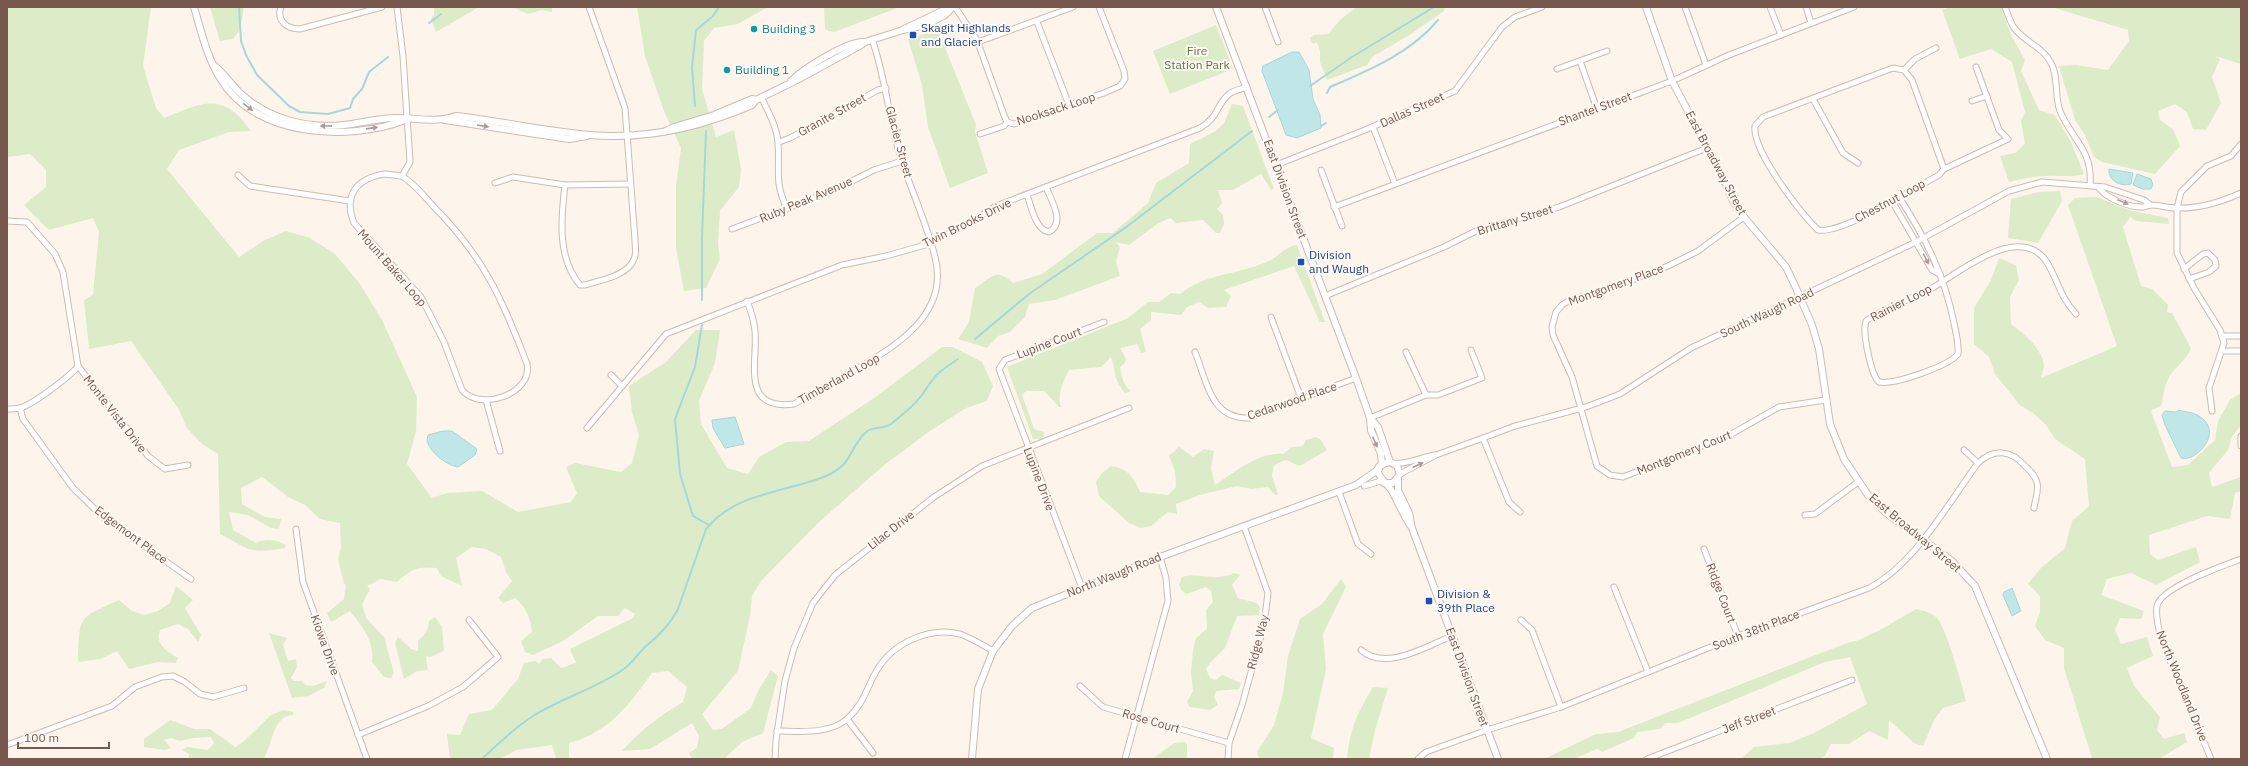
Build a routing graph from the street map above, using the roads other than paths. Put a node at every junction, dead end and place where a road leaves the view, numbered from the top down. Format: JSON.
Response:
{"nodes":[{"id":1,"x":194,"y":7,"type":"edge"},
{"id":2,"x":281,"y":7,"type":"edge"},
{"id":3,"x":382,"y":7,"type":"edge"},
{"id":4,"x":397,"y":7,"type":"edge"},
{"id":5,"x":589,"y":7,"type":"edge"},
{"id":6,"x":1073,"y":7,"type":"edge"},
{"id":7,"x":1099,"y":7,"type":"edge"},
{"id":8,"x":1216,"y":7,"type":"edge"},
{"id":9,"x":1266,"y":7,"type":"edge"},
{"id":10,"x":1542,"y":7,"type":"edge"},
{"id":11,"x":1646,"y":7,"type":"edge"},
{"id":12,"x":1684,"y":7,"type":"edge"},
{"id":13,"x":1770,"y":7,"type":"edge"},
{"id":14,"x":1806,"y":7,"type":"edge"},
{"id":15,"x":1854,"y":7,"type":"edge"},
{"id":16,"x":2005,"y":7,"type":"edge"},
{"id":17,"x":952,"y":8,"type":"edge"},
{"id":18,"x":1844,"y":9,"type":"edge"},
{"id":19,"x":1037,"y":22,"type":"junction"},
{"id":20,"x":1812,"y":23,"type":"junction"},
{"id":21,"x":1781,"y":35,"type":"junction"},
{"id":22,"x":872,"y":39,"type":"junction"},
{"id":23,"x":978,"y":42,"type":"junction"},
{"id":24,"x":1278,"y":42,"type":"dead end"},
{"id":25,"x":1936,"y":48,"type":"dead end"},
{"id":26,"x":1607,"y":51,"type":"dead end"},
{"id":27,"x":1580,"y":61,"type":"junction"},
{"id":28,"x":1706,"y":65,"type":"junction"},
{"id":29,"x":1976,"y":67,"type":"dead end"},
{"id":30,"x":1557,"y":69,"type":"dead end"},
{"id":31,"x":1904,"y":70,"type":"junction"},
{"id":32,"x":1672,"y":81,"type":"junction"},
{"id":33,"x":1247,"y":86,"type":"junction"},
{"id":34,"x":886,"y":88,"type":"junction"},
{"id":35,"x":1987,"y":96,"type":"junction"},
{"id":36,"x":758,"y":98,"type":"junction"},
{"id":37,"x":1813,"y":99,"type":"junction"},
{"id":38,"x":1972,"y":101,"type":"dead end"},
{"id":39,"x":1069,"y":105,"type":"junction"},
{"id":40,"x":1596,"y":109,"type":"junction"},
{"id":41,"x":407,"y":119,"type":"junction"},
{"id":42,"x":1008,"y":122,"type":"junction"},
{"id":43,"x":1373,"y":127,"type":"junction"},
{"id":44,"x":980,"y":134,"type":"dead end"},
{"id":45,"x":627,"y":135,"type":"junction"},
{"id":46,"x":778,"y":142,"type":"junction"},
{"id":47,"x":2241,"y":144,"type":"edge"},
{"id":48,"x":1707,"y":148,"type":"junction"},
{"id":49,"x":902,"y":161,"type":"junction"},
{"id":50,"x":1858,"y":163,"type":"dead end"},
{"id":51,"x":1276,"y":165,"type":"junction"},
{"id":52,"x":1944,"y":169,"type":"junction"},
{"id":53,"x":1321,"y":170,"type":"dead end"},
{"id":54,"x":238,"y":175,"type":"dead end"},
{"id":55,"x":402,"y":176,"type":"junction"},
{"id":56,"x":494,"y":183,"type":"dead end"},
{"id":57,"x":565,"y":184,"type":"junction"},
{"id":58,"x":630,"y":184,"type":"junction"},
{"id":59,"x":1395,"y":184,"type":"junction"},
{"id":60,"x":2090,"y":185,"type":"junction"},
{"id":61,"x":1046,"y":187,"type":"junction"},
{"id":62,"x":2098,"y":188,"type":"junction"},
{"id":63,"x":2241,"y":193,"type":"edge"},
{"id":64,"x":1027,"y":195,"type":"junction"},
{"id":65,"x":1899,"y":197,"type":"junction"},
{"id":66,"x":350,"y":201,"type":"junction"},
{"id":67,"x":1892,"y":201,"type":"junction"},
{"id":68,"x":2150,"y":205,"type":"junction"},
{"id":69,"x":1334,"y":207,"type":"junction"},
{"id":70,"x":2176,"y":208,"type":"junction"},
{"id":71,"x":787,"y":209,"type":"junction"},
{"id":72,"x":1744,"y":217,"type":"junction"},
{"id":73,"x":7,"y":221,"type":"edge"},
{"id":74,"x":1342,"y":226,"type":"dead end"},
{"id":75,"x":732,"y":229,"type":"dead end"},
{"id":76,"x":1924,"y":237,"type":"junction"},
{"id":77,"x":1916,"y":242,"type":"junction"},
{"id":78,"x":930,"y":243,"type":"junction"},
{"id":79,"x":2184,"y":269,"type":"junction"},
{"id":80,"x":1940,"y":274,"type":"junction"},
{"id":81,"x":2189,"y":279,"type":"junction"},
{"id":82,"x":1944,"y":281,"type":"junction"},
{"id":83,"x":1325,"y":296,"type":"junction"},
{"id":84,"x":1800,"y":297,"type":"junction"},
{"id":85,"x":747,"y":301,"type":"junction"},
{"id":86,"x":2076,"y":314,"type":"dead end"},
{"id":87,"x":1271,"y":317,"type":"dead end"},
{"id":88,"x":1104,"y":322,"type":"dead end"},
{"id":89,"x":2222,"y":336,"type":"junction"},
{"id":90,"x":2241,"y":336,"type":"edge"},
{"id":91,"x":1472,"y":350,"type":"dead end"},
{"id":92,"x":2222,"y":351,"type":"junction"},
{"id":93,"x":2241,"y":351,"type":"edge"},
{"id":94,"x":1196,"y":352,"type":"dead end"},
{"id":95,"x":1406,"y":352,"type":"dead end"},
{"id":96,"x":78,"y":366,"type":"junction"},
{"id":97,"x":999,"y":369,"type":"joint"},
{"id":98,"x":611,"y":375,"type":"dead end"},
{"id":99,"x":1356,"y":378,"type":"junction"},
{"id":100,"x":621,"y":385,"type":"junction"},
{"id":101,"x":1426,"y":395,"type":"junction"},
{"id":102,"x":1301,"y":398,"type":"junction"},
{"id":103,"x":486,"y":400,"type":"junction"},
{"id":104,"x":1826,"y":400,"type":"junction"},
{"id":105,"x":20,"y":408,"type":"junction"},
{"id":106,"x":1129,"y":408,"type":"dead end"},
{"id":107,"x":7,"y":409,"type":"edge"},
{"id":108,"x":1582,"y":409,"type":"junction"},
{"id":109,"x":2212,"y":411,"type":"dead end"},
{"id":110,"x":1370,"y":418,"type":"junction"},
{"id":111,"x":586,"y":428,"type":"dead end"},
{"id":112,"x":2241,"y":436,"type":"edge"},
{"id":113,"x":1483,"y":438,"type":"junction"},
{"id":114,"x":2241,"y":446,"type":"edge"},
{"id":115,"x":1028,"y":449,"type":"junction"},
{"id":116,"x":1964,"y":450,"type":"dead end"},
{"id":117,"x":500,"y":451,"type":"dead end"},
{"id":118,"x":1436,"y":455,"type":"junction"},
{"id":119,"x":1392,"y":463,"type":"junction"},
{"id":120,"x":1978,"y":463,"type":"junction"},
{"id":121,"x":188,"y":465,"type":"dead end"},
{"id":122,"x":1380,"y":467,"type":"junction"},
{"id":123,"x":1399,"y":476,"type":"junction"},
{"id":124,"x":1383,"y":482,"type":"junction"},
{"id":125,"x":1858,"y":482,"type":"junction"},
{"id":126,"x":1356,"y":485,"type":"junction"},
{"id":127,"x":1364,"y":486,"type":"joint"},
{"id":128,"x":1339,"y":492,"type":"junction"},
{"id":129,"x":2034,"y":508,"type":"dead end"},
{"id":130,"x":1520,"y":512,"type":"dead end"},
{"id":131,"x":1805,"y":515,"type":"dead end"},
{"id":132,"x":1244,"y":526,"type":"junction"},
{"id":133,"x":1412,"y":528,"type":"junction"},
{"id":134,"x":296,"y":529,"type":"dead end"},
{"id":135,"x":1922,"y":540,"type":"junction"},
{"id":136,"x":1704,"y":549,"type":"dead end"},
{"id":137,"x":1371,"y":554,"type":"dead end"},
{"id":138,"x":1160,"y":557,"type":"junction"},
{"id":139,"x":2241,"y":559,"type":"edge"},
{"id":140,"x":191,"y":579,"type":"dead end"},
{"id":141,"x":1614,"y":587,"type":"dead end"},
{"id":142,"x":1082,"y":588,"type":"junction"},
{"id":143,"x":469,"y":620,"type":"dead end"},
{"id":144,"x":1521,"y":620,"type":"dead end"},
{"id":145,"x":1452,"y":636,"type":"junction"},
{"id":146,"x":1738,"y":636,"type":"junction"},
{"id":147,"x":993,"y":650,"type":"junction"},
{"id":148,"x":1361,"y":650,"type":"dead end"},
{"id":149,"x":1648,"y":672,"type":"junction"},
{"id":150,"x":1852,"y":680,"type":"dead end"},
{"id":151,"x":1080,"y":686,"type":"dead end"},
{"id":152,"x":244,"y":688,"type":"dead end"},
{"id":153,"x":1560,"y":707,"type":"junction"},
{"id":154,"x":1136,"y":717,"type":"junction"},
{"id":155,"x":847,"y":719,"type":"junction"},
{"id":156,"x":1487,"y":730,"type":"junction"},
{"id":157,"x":777,"y":731,"type":"junction"},
{"id":158,"x":358,"y":735,"type":"junction"},
{"id":159,"x":1229,"y":743,"type":"junction"},
{"id":160,"x":7,"y":745,"type":"edge"},
{"id":161,"x":873,"y":753,"type":"dead end"},
{"id":162,"x":367,"y":759,"type":"edge"},
{"id":163,"x":775,"y":759,"type":"edge"},
{"id":164,"x":972,"y":759,"type":"edge"},
{"id":165,"x":1125,"y":759,"type":"edge"},
{"id":166,"x":1228,"y":759,"type":"edge"},
{"id":167,"x":1418,"y":759,"type":"edge"},
{"id":168,"x":1498,"y":759,"type":"edge"},
{"id":169,"x":1647,"y":759,"type":"edge"},
{"id":170,"x":2047,"y":759,"type":"edge"},
{"id":171,"x":2211,"y":759,"type":"edge"}],
"edges":[{"from":1,"to":41,"type":"street"},
{"from":2,"to":3,"type":"street"},
{"from":4,"to":41,"type":"street"},
{"from":5,"to":45,"type":"street"},
{"from":6,"to":19,"type":"street"},
{"from":7,"to":39,"type":"street","name":"Nooksack Loop"},
{"from":8,"to":33,"type":"street","name":"East Division Street"},
{"from":9,"to":24,"type":"street"},
{"from":10,"to":43,"type":"street","name":"Dallas Street"},
{"from":11,"to":32,"type":"street","name":"East Broadway Street"},
{"from":12,"to":28,"type":"street"},
{"from":13,"to":21,"type":"street"},
{"from":14,"to":20,"type":"street"},
{"from":15,"to":18,"type":"street","name":"Shantel Street"},
{"from":16,"to":60,"type":"street"},
{"from":17,"to":22,"type":"street"},
{"from":17,"to":23,"type":"street","name":"Nooksack Loop"},
{"from":18,"to":20,"type":"street","name":"Shantel Street"},
{"from":19,"to":23,"type":"street"},
{"from":19,"to":39,"type":"street"},
{"from":20,"to":21,"type":"street","name":"Shantel Street"},
{"from":21,"to":28,"type":"street","name":"Shantel Street"},
{"from":22,"to":34,"type":"street","name":"Glacier Street"},
{"from":22,"to":36,"type":"street"},
{"from":23,"to":42,"type":"street","name":"Nooksack Loop"},
{"from":25,"to":31,"type":"street"},
{"from":26,"to":27,"type":"street"},
{"from":27,"to":30,"type":"street"},
{"from":27,"to":40,"type":"street"},
{"from":28,"to":32,"type":"street","name":"Shantel Street"},
{"from":29,"to":35,"type":"street"},
{"from":31,"to":37,"type":"street","name":"Chestnut Loop"},
{"from":31,"to":52,"type":"street"},
{"from":32,"to":40,"type":"street","name":"Shantel Street"},
{"from":32,"to":48,"type":"street","name":"East Broadway Street"},
{"from":33,"to":51,"type":"street","name":"East Division Street"},
{"from":33,"to":61,"type":"street","name":"Twin Brooks Drive"},
{"from":34,"to":46,"type":"street","name":"Granite Street"},
{"from":34,"to":49,"type":"street","name":"Glacier Street"},
{"from":35,"to":38,"type":"street"},
{"from":35,"to":52,"type":"street","name":"Chestnut Loop"},
{"from":36,"to":45,"type":"street"},
{"from":36,"to":46,"type":"street"},
{"from":37,"to":50,"type":"street"},
{"from":37,"to":67,"type":"street","name":"Chestnut Loop"},
{"from":39,"to":42,"type":"street","name":"Nooksack Loop"},
{"from":40,"to":59,"type":"street","name":"Shantel Street"},
{"from":41,"to":45,"type":"street"},
{"from":41,"to":55,"type":"street"},
{"from":42,"to":44,"type":"street"},
{"from":43,"to":51,"type":"street","name":"Dallas Street"},
{"from":43,"to":59,"type":"street"},
{"from":45,"to":58,"type":"street"},
{"from":46,"to":71,"type":"street"},
{"from":47,"to":70,"type":"street"},
{"from":48,"to":72,"type":"street","name":"East Broadway Street"},
{"from":48,"to":83,"type":"street","name":"Brittany Street"},
{"from":49,"to":71,"type":"street","name":"Ruby Peak Avenue"},
{"from":49,"to":78,"type":"street","name":"Glacier Street"},
{"from":51,"to":83,"type":"street","name":"East Division Street"},
{"from":52,"to":65,"type":"street","name":"Chestnut Loop"},
{"from":53,"to":69,"type":"street"},
{"from":54,"to":66,"type":"street"},
{"from":55,"to":66,"type":"street"},
{"from":55,"to":103,"type":"street","name":"Mount Baker Loop"},
{"from":56,"to":57,"type":"street"},
{"from":57,"to":58,"type":"street"},
{"from":57,"to":58,"type":"street"},
{"from":59,"to":69,"type":"street","name":"Shantel Street"},
{"from":60,"to":62,"type":"street","name":"South Waugh Road"},
{"from":60,"to":76,"type":"street","name":"South Waugh Road"},
{"from":61,"to":64,"type":"street","name":"Twin Brooks Drive"},
{"from":61,"to":64,"type":"street"},
{"from":62,"to":68,"type":"street","name":"South Waugh Road"},
{"from":62,"to":68,"type":"street","name":"South Waugh Road","one_way":true},
{"from":63,"to":70,"type":"street","name":"South Waugh Road"},
{"from":64,"to":78,"type":"street","name":"Twin Brooks Drive"},
{"from":65,"to":67,"type":"street","name":"Chestnut Loop"},
{"from":65,"to":76,"type":"street"},
{"from":66,"to":103,"type":"street","name":"Mount Baker Loop"},
{"from":67,"to":77,"type":"street"},
{"from":68,"to":70,"type":"street","name":"South Waugh Road"},
{"from":69,"to":74,"type":"street"},
{"from":70,"to":79,"type":"street"},
{"from":71,"to":75,"type":"street","name":"Ruby Peak Avenue"},
{"from":72,"to":84,"type":"street","name":"East Broadway Street"},
{"from":72,"to":108,"type":"street","name":"Montgomery Place"},
{"from":73,"to":96,"type":"street"},
{"from":76,"to":77,"type":"street","name":"South Waugh Road"},
{"from":76,"to":80,"type":"street"},
{"from":77,"to":80,"type":"street","one_way":true},
{"from":77,"to":84,"type":"street","name":"South Waugh Road"},
{"from":78,"to":85,"type":"street","name":"Twin Brooks Drive"},
{"from":78,"to":85,"type":"street","name":"Timberland Loop"},
{"from":79,"to":81,"type":"street"},
{"from":79,"to":81,"type":"street"},
{"from":80,"to":82,"type":"street"},
{"from":81,"to":89,"type":"street"},
{"from":82,"to":82,"type":"street","name":"Rainier Loop"},
{"from":82,"to":86,"type":"street"},
{"from":83,"to":99,"type":"street","name":"East Division Street"},
{"from":84,"to":104,"type":"street","name":"East Broadway Street"},
{"from":84,"to":108,"type":"street","name":"South Waugh Road"},
{"from":85,"to":100,"type":"street","name":"Twin Brooks Drive"},
{"from":87,"to":102,"type":"street"},
{"from":88,"to":97,"type":"street","name":"Lupine Court"},
{"from":89,"to":90,"type":"street"},
{"from":89,"to":92,"type":"street"},
{"from":91,"to":101,"type":"street"},
{"from":92,"to":93,"type":"street"},
{"from":92,"to":109,"type":"street"},
{"from":94,"to":102,"type":"street","name":"Cedarwood Place"},
{"from":95,"to":101,"type":"street"},
{"from":96,"to":105,"type":"street","name":"Monte Vista Drive"},
{"from":96,"to":121,"type":"street","name":"Monte Vista Drive"},
{"from":97,"to":115,"type":"street","name":"Lupine Drive"},
{"from":98,"to":100,"type":"street"},
{"from":99,"to":102,"type":"street","name":"Cedarwood Place"},
{"from":99,"to":110,"type":"street","name":"East Division Street"},
{"from":100,"to":111,"type":"street","name":"Twin Brooks Drive"},
{"from":101,"to":110,"type":"street"},
{"from":103,"to":117,"type":"street"},
{"from":104,"to":108,"type":"street","name":"Montgomery Court"},
{"from":104,"to":125,"type":"street","name":"East Broadway Street"},
{"from":105,"to":107,"type":"street","name":"Monte Vista Drive"},
{"from":105,"to":140,"type":"street","name":"Edgemont Place"},
{"from":106,"to":115,"type":"street","name":"Lilac Drive"},
{"from":108,"to":113,"type":"street","name":"South Waugh Road"},
{"from":110,"to":119,"type":"street","name":"East Division Street"},
{"from":110,"to":122,"type":"street","name":"East Division Street","one_way":true},
{"from":112,"to":114,"type":"street"},
{"from":113,"to":118,"type":"street","name":"South Waugh Road"},
{"from":113,"to":130,"type":"street"},
{"from":115,"to":142,"type":"street","name":"Lupine Drive"},
{"from":115,"to":157,"type":"street","name":"Lilac Drive"},
{"from":116,"to":120,"type":"street"},
{"from":118,"to":119,"type":"street","name":"South Waugh Road"},
{"from":123,"to":118,"type":"street","name":"South Waugh Road","one_way":true},
{"from":119,"to":122,"type":"street"},
{"from":119,"to":123,"type":"street"},
{"from":120,"to":129,"type":"street","name":"South 38th Place"},
{"from":120,"to":135,"type":"street","name":"South 38th Place"},
{"from":122,"to":124,"type":"street"},
{"from":122,"to":126,"type":"street","name":"North Waugh Road"},
{"from":123,"to":124,"type":"street"},
{"from":123,"to":133,"type":"street","name":"East Division Street"},
{"from":124,"to":127,"type":"street","name":"North Waugh Road"},
{"from":124,"to":133,"type":"street","name":"East Division Street"},
{"from":125,"to":131,"type":"street"},
{"from":125,"to":135,"type":"street","name":"East Broadway Street"},
{"from":126,"to":127,"type":"street","name":"North Waugh Road"},
{"from":126,"to":128,"type":"street","name":"North Waugh Road"},
{"from":128,"to":132,"type":"street","name":"North Waugh Road"},
{"from":128,"to":137,"type":"street"},
{"from":132,"to":138,"type":"street","name":"North Waugh Road"},
{"from":132,"to":159,"type":"street","name":"Ridge Way"},
{"from":133,"to":145,"type":"street","name":"East Division Street"},
{"from":134,"to":158,"type":"street","name":"Kiowa Drive"},
{"from":135,"to":146,"type":"street","name":"South 38th Place"},
{"from":135,"to":170,"type":"street","name":"East Broadway Street"},
{"from":136,"to":146,"type":"street","name":"Ridge Court"},
{"from":138,"to":142,"type":"street","name":"North Waugh Road"},
{"from":138,"to":154,"type":"street"},
{"from":139,"to":171,"type":"street","name":"North Woodland Drive"},
{"from":141,"to":149,"type":"street"},
{"from":142,"to":147,"type":"street","name":"North Waugh Road"},
{"from":143,"to":158,"type":"street"},
{"from":144,"to":153,"type":"street"},
{"from":145,"to":148,"type":"street"},
{"from":145,"to":156,"type":"street","name":"East Division Street"},
{"from":146,"to":149,"type":"street","name":"South 38th Place"},
{"from":147,"to":155,"type":"street"},
{"from":147,"to":164,"type":"street","name":"North Waugh Road"},
{"from":149,"to":153,"type":"street","name":"South 38th Place"},
{"from":150,"to":169,"type":"street","name":"Jeff Street"},
{"from":151,"to":154,"type":"street","name":"Rose Court"},
{"from":152,"to":160,"type":"street"},
{"from":153,"to":156,"type":"street","name":"South 38th Place"},
{"from":154,"to":159,"type":"street","name":"Rose Court"},
{"from":154,"to":165,"type":"street"},
{"from":155,"to":157,"type":"street"},
{"from":155,"to":161,"type":"street"},
{"from":156,"to":167,"type":"street","name":"South 38th Place"},
{"from":156,"to":168,"type":"street","name":"East Division Street"},
{"from":157,"to":163,"type":"street","name":"Lilac Drive"},
{"from":158,"to":162,"type":"street","name":"Kiowa Drive"},
{"from":159,"to":166,"type":"street","name":"Ridge Way"}]}
